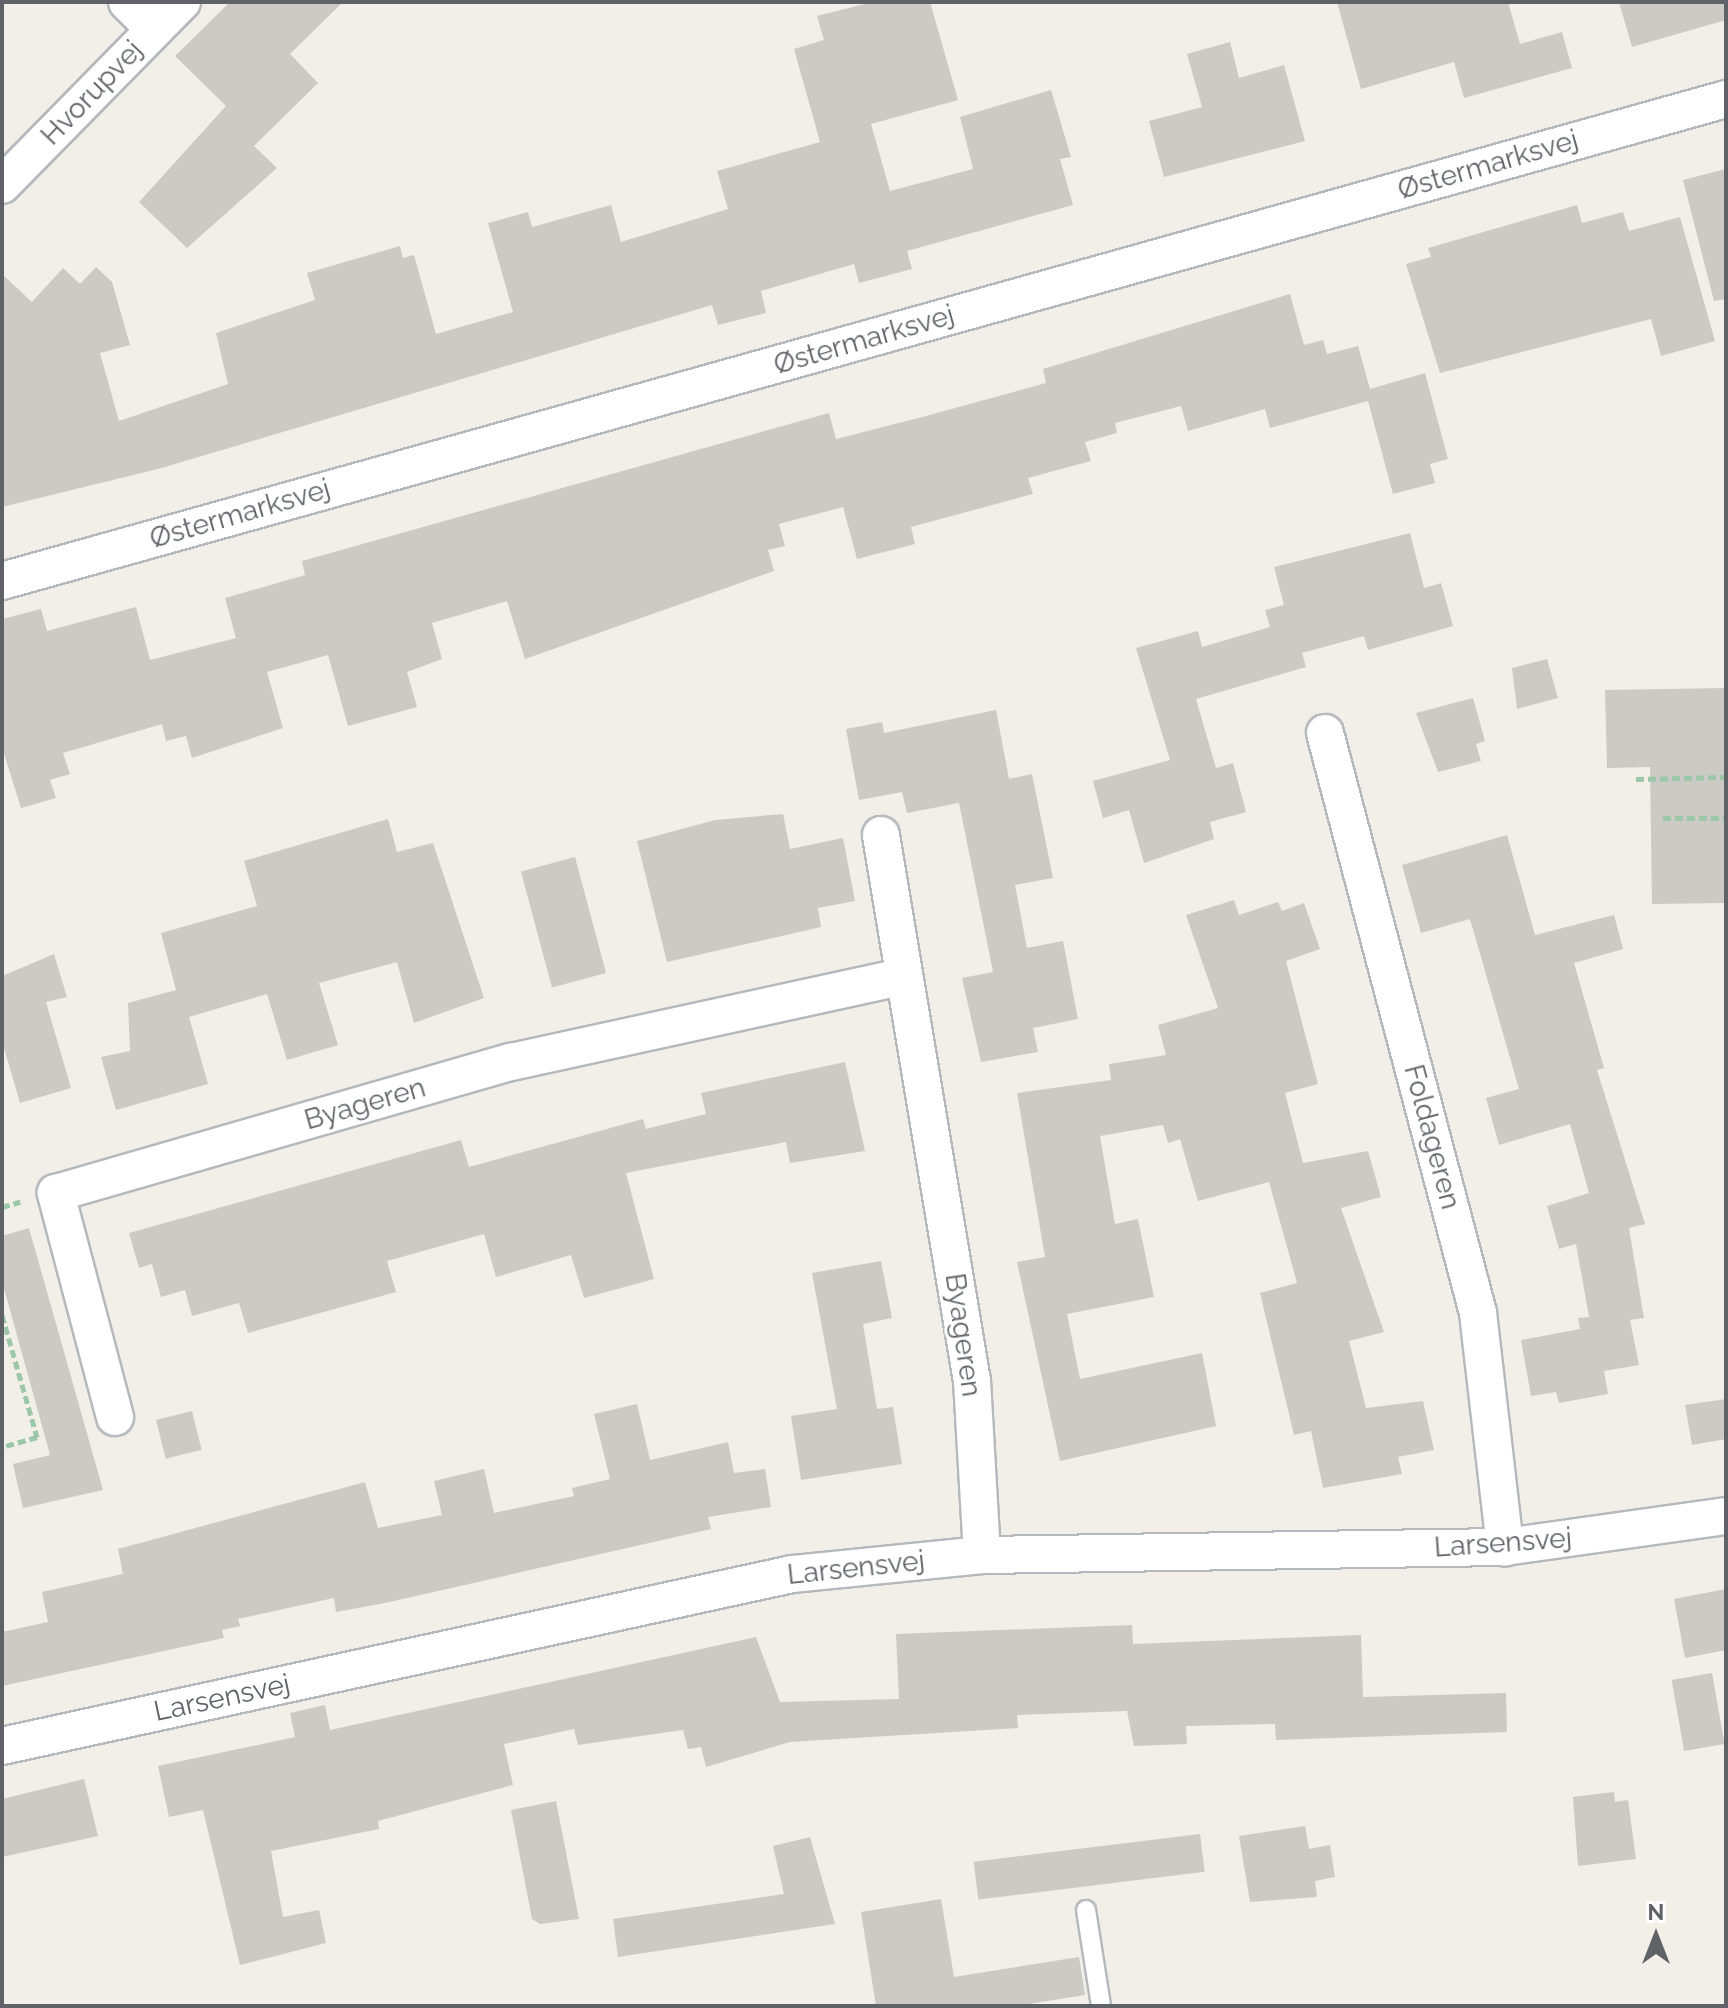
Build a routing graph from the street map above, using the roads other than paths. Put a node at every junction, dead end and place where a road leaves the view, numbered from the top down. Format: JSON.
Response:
{"nodes":[{"id":1,"x":127,"y":2,"type":"edge"},
{"id":2,"x":182,"y":2,"type":"edge"},
{"id":3,"x":154,"y":29,"type":"junction"},
{"id":4,"x":1726,"y":99,"type":"edge"},
{"id":5,"x":2,"y":185,"type":"edge"},
{"id":6,"x":2,"y":581,"type":"edge"},
{"id":7,"x":1325,"y":733,"type":"dead end"},
{"id":8,"x":881,"y":835,"type":"dead end"},
{"id":9,"x":904,"y":976,"type":"junction"},
{"id":10,"x":115,"y":1417,"type":"dead end"},
{"id":11,"x":1726,"y":1516,"type":"edge"},
{"id":12,"x":1505,"y":1547,"type":"junction"},
{"id":13,"x":982,"y":1555,"type":"junction"},
{"id":14,"x":2,"y":1746,"type":"edge"},
{"id":15,"x":1086,"y":1910,"type":"dead end"},
{"id":16,"x":1101,"y":2006,"type":"edge"}],
"edges":[{"from":1,"to":3,"type":"street"},
{"from":2,"to":3,"type":"street","name":"Hvorupvej"},
{"from":3,"to":5,"type":"street","name":"Hvorupvej"},
{"from":4,"to":6,"type":"street","name":"Østermarksvej"},
{"from":7,"to":12,"type":"street","name":"Foldageren"},
{"from":8,"to":9,"type":"street","name":"Byageren"},
{"from":9,"to":10,"type":"street","name":"Byageren"},
{"from":9,"to":13,"type":"street","name":"Byageren"},
{"from":11,"to":12,"type":"street","name":"Larsensvej"},
{"from":12,"to":13,"type":"street","name":"Larsensvej"},
{"from":13,"to":14,"type":"street","name":"Larsensvej"},
{"from":15,"to":16,"type":"lane"}]}
